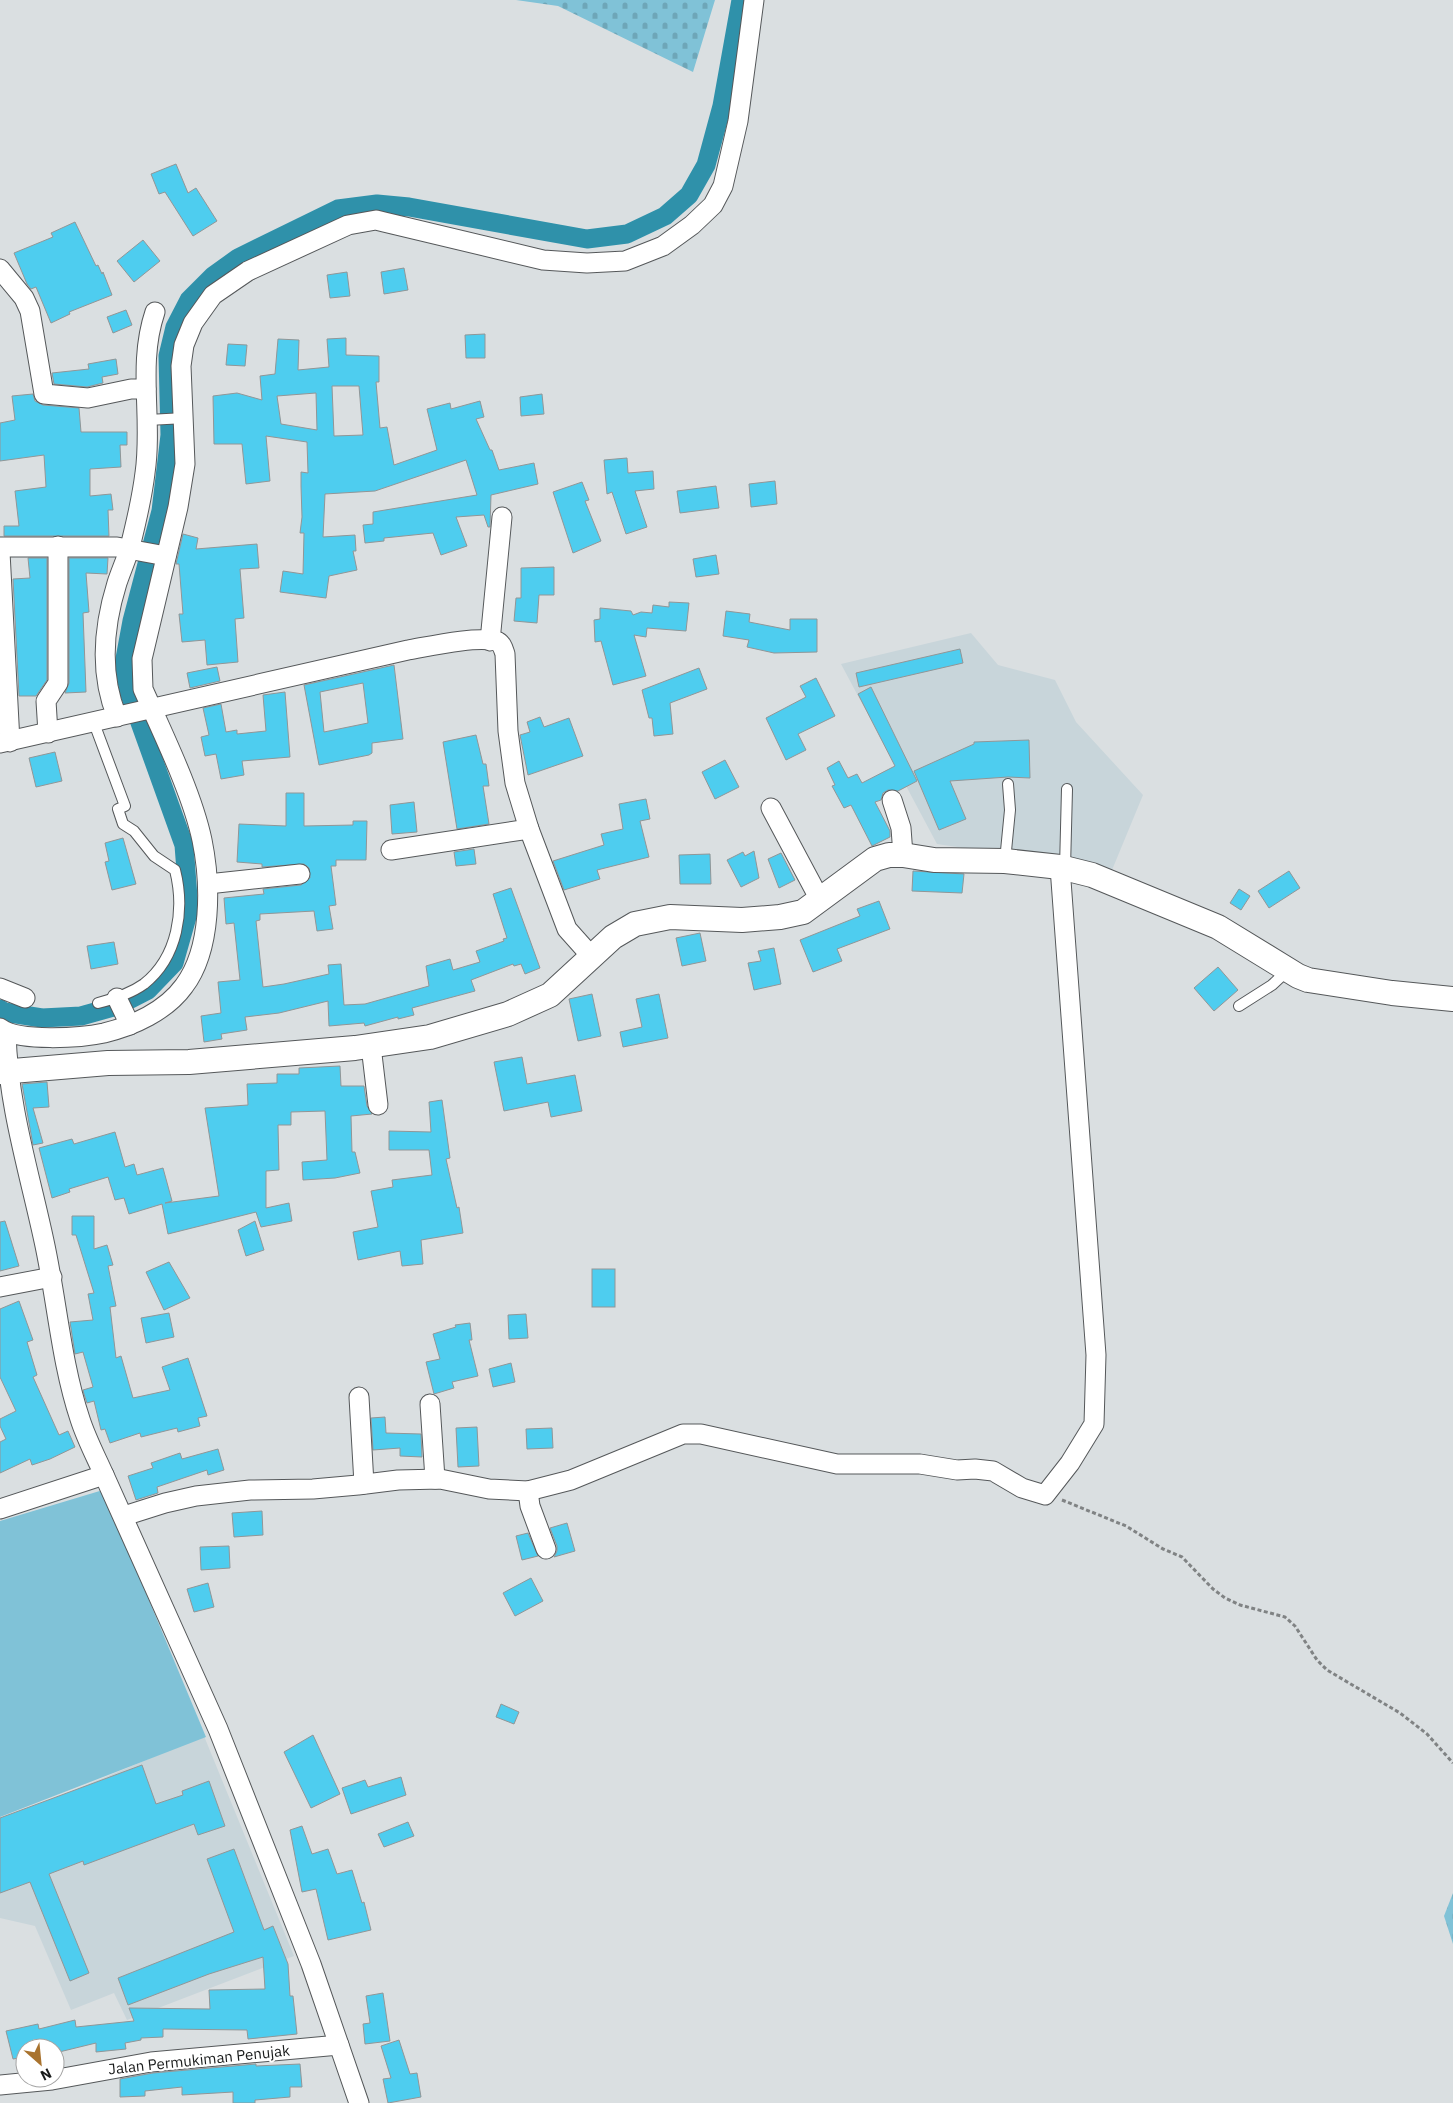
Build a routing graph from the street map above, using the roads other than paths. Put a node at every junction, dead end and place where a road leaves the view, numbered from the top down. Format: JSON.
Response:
{"nodes":[{"id":1,"x":754,"y":0,"type":"edge"},
{"id":2,"x":0,"y":269,"type":"edge"},
{"id":3,"x":155,"y":312,"type":"dead end"},
{"id":4,"x":146,"y":389,"type":"junction"},
{"id":5,"x":179,"y":419,"type":"junction"},
{"id":6,"x":152,"y":420,"type":"junction"},
{"id":7,"x":502,"y":517,"type":"dead end"},
{"id":8,"x":58,"y":546,"type":"junction"},
{"id":9,"x":0,"y":547,"type":"edge"},
{"id":10,"x":135,"y":550,"type":"junction"},
{"id":11,"x":0,"y":552,"type":"edge"},
{"id":12,"x":163,"y":555,"type":"junction"},
{"id":13,"x":490,"y":641,"type":"junction"},
{"id":14,"x":146,"y":709,"type":"junction"},
{"id":15,"x":119,"y":716,"type":"junction"},
{"id":16,"x":94,"y":723,"type":"junction"},
{"id":17,"x":48,"y":733,"type":"junction"},
{"id":18,"x":5,"y":742,"type":"edge"},
{"id":19,"x":1008,"y":784,"type":"dead end"},
{"id":20,"x":1067,"y":789,"type":"dead end"},
{"id":21,"x":892,"y":800,"type":"dead end"},
{"id":22,"x":772,"y":808,"type":"dead end"},
{"id":23,"x":529,"y":829,"type":"junction"},
{"id":24,"x":391,"y":850,"type":"dead end"},
{"id":25,"x":903,"y":854,"type":"junction"},
{"id":26,"x":1005,"y":861,"type":"junction"},
{"id":27,"x":1063,"y":868,"type":"junction"},
{"id":28,"x":300,"y":874,"type":"dead end"},
{"id":29,"x":208,"y":884,"type":"junction"},
{"id":30,"x":819,"y":898,"type":"junction"},
{"id":31,"x":592,"y":956,"type":"junction"},
{"id":32,"x":1288,"y":970,"type":"junction"},
{"id":33,"x":0,"y":988,"type":"edge"},
{"id":34,"x":25,"y":998,"type":"dead end"},
{"id":35,"x":1453,"y":999,"type":"edge"},
{"id":36,"x":118,"y":1000,"type":"junction"},
{"id":37,"x":98,"y":1004,"type":"dead end"},
{"id":38,"x":1239,"y":1006,"type":"dead end"},
{"id":39,"x":130,"y":1023,"type":"junction"},
{"id":40,"x":3,"y":1031,"type":"edge"},
{"id":41,"x":371,"y":1046,"type":"junction"},
{"id":42,"x":4,"y":1072,"type":"edge"},
{"id":43,"x":378,"y":1105,"type":"dead end"},
{"id":44,"x":52,"y":1277,"type":"junction"},
{"id":45,"x":0,"y":1287,"type":"edge"},
{"id":46,"x":359,"y":1397,"type":"dead end"},
{"id":47,"x":430,"y":1404,"type":"dead end"},
{"id":48,"x":104,"y":1475,"type":"junction"},
{"id":49,"x":435,"y":1479,"type":"junction"},
{"id":50,"x":364,"y":1484,"type":"junction"},
{"id":51,"x":528,"y":1491,"type":"junction"},
{"id":52,"x":0,"y":1509,"type":"edge"},
{"id":53,"x":124,"y":1516,"type":"junction"},
{"id":54,"x":546,"y":1549,"type":"dead end"},
{"id":55,"x":338,"y":2045,"type":"junction"},
{"id":56,"x":0,"y":2085,"type":"edge"},
{"id":57,"x":359,"y":2103,"type":"edge"}],
"edges":[{"from":1,"to":5,"type":"street"},
{"from":2,"to":4,"type":"street"},
{"from":3,"to":4,"type":"street"},
{"from":4,"to":6,"type":"street"},
{"from":5,"to":6,"type":"lane"},
{"from":5,"to":12,"type":"street"},
{"from":6,"to":10,"type":"street"},
{"from":7,"to":13,"type":"street"},
{"from":8,"to":9,"type":"street"},
{"from":8,"to":10,"type":"street"},
{"from":8,"to":17,"type":"street"},
{"from":10,"to":12,"type":"street"},
{"from":10,"to":15,"type":"street"},
{"from":11,"to":18,"type":"street"},
{"from":12,"to":14,"type":"street"},
{"from":13,"to":14,"type":"street"},
{"from":13,"to":23,"type":"street"},
{"from":14,"to":15,"type":"street"},
{"from":14,"to":29,"type":"street"},
{"from":15,"to":16,"type":"street"},
{"from":16,"to":17,"type":"street"},
{"from":16,"to":36,"type":"lane"},
{"from":17,"to":18,"type":"street"},
{"from":19,"to":26,"type":"lane"},
{"from":20,"to":27,"type":"lane"},
{"from":21,"to":25,"type":"street"},
{"from":22,"to":30,"type":"street"},
{"from":23,"to":24,"type":"street"},
{"from":23,"to":31,"type":"street"},
{"from":25,"to":26,"type":"street"},
{"from":25,"to":30,"type":"street"},
{"from":26,"to":27,"type":"street"},
{"from":27,"to":32,"type":"street"},
{"from":27,"to":51,"type":"street"},
{"from":28,"to":29,"type":"street"},
{"from":29,"to":39,"type":"street"},
{"from":30,"to":31,"type":"street"},
{"from":31,"to":41,"type":"street"},
{"from":32,"to":35,"type":"street"},
{"from":32,"to":38,"type":"lane"},
{"from":33,"to":34,"type":"street"},
{"from":36,"to":37,"type":"lane"},
{"from":36,"to":39,"type":"street"},
{"from":39,"to":40,"type":"street"},
{"from":40,"to":42,"type":"street"},
{"from":41,"to":42,"type":"street"},
{"from":41,"to":43,"type":"street"},
{"from":42,"to":44,"type":"street"},
{"from":44,"to":45,"type":"street"},
{"from":44,"to":48,"type":"street"},
{"from":46,"to":50,"type":"street"},
{"from":47,"to":49,"type":"street"},
{"from":48,"to":52,"type":"street"},
{"from":48,"to":53,"type":"street"},
{"from":49,"to":50,"type":"street"},
{"from":49,"to":51,"type":"street"},
{"from":50,"to":53,"type":"street"},
{"from":51,"to":54,"type":"street"},
{"from":53,"to":55,"type":"street"},
{"from":55,"to":56,"type":"street","name":"Jalan Permukiman Penujak"},
{"from":55,"to":57,"type":"street"}]}
